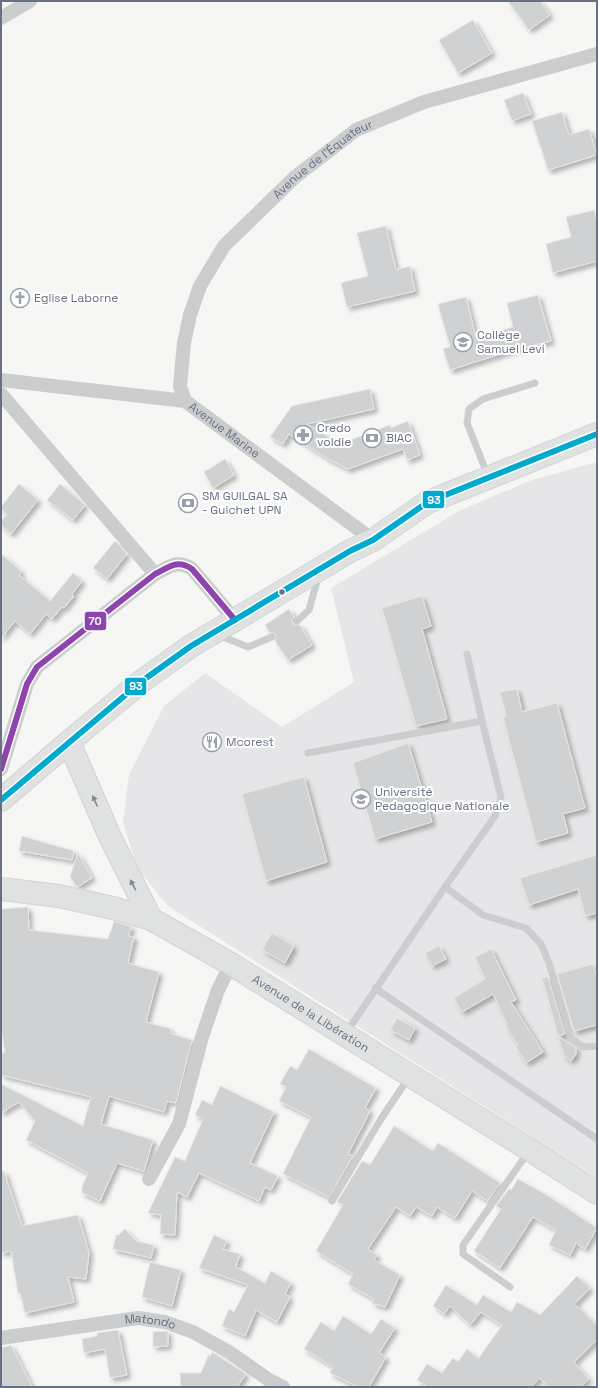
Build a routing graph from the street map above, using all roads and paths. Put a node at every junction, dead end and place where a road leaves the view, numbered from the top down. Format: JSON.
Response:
{"nodes":[{"id":1,"x":30,"y":1,"type":"edge"},
{"id":2,"x":1,"y":18,"type":"edge"},
{"id":3,"x":597,"y":54,"type":"edge"},
{"id":4,"x":1,"y":380,"type":"edge"},
{"id":5,"x":535,"y":384,"type":"dead end"},
{"id":6,"x":1,"y":394,"type":"edge"},
{"id":7,"x":185,"y":401,"type":"junction"},
{"id":8,"x":597,"y":434,"type":"edge"},
{"id":9,"x":489,"y":478,"type":"junction"},
{"id":10,"x":373,"y":540,"type":"junction"},
{"id":11,"x":320,"y":569,"type":"junction"},
{"id":12,"x":155,"y":574,"type":"junction"},
{"id":13,"x":235,"y":620,"type":"junction"},
{"id":14,"x":297,"y":621,"type":"dead end"},
{"id":15,"x":212,"y":633,"type":"junction"},
{"id":16,"x":272,"y":637,"type":"dead end"},
{"id":17,"x":467,"y":654,"type":"dead end"},
{"id":18,"x":482,"y":721,"type":"junction"},
{"id":19,"x":69,"y":742,"type":"junction"},
{"id":20,"x":308,"y":753,"type":"dead end"},
{"id":21,"x":1,"y":769,"type":"edge"},
{"id":22,"x":1,"y":800,"type":"edge"},
{"id":23,"x":445,"y":887,"type":"junction"},
{"id":24,"x":1,"y":888,"type":"edge"},
{"id":25,"x":151,"y":919,"type":"junction"},
{"id":26,"x":231,"y":964,"type":"junction"},
{"id":27,"x":375,"y":988,"type":"junction"},
{"id":28,"x":345,"y":1035,"type":"junction"},
{"id":29,"x":597,"y":1046,"type":"edge"},
{"id":30,"x":410,"y":1075,"type":"junction"},
{"id":31,"x":597,"y":1139,"type":"edge"},
{"id":32,"x":530,"y":1150,"type":"junction"},
{"id":33,"x":149,"y":1179,"type":"dead end"},
{"id":34,"x":597,"y":1193,"type":"edge"},
{"id":35,"x":332,"y":1201,"type":"dead end"},
{"id":36,"x":510,"y":1287,"type":"dead end"},
{"id":37,"x":1,"y":1338,"type":"edge"},
{"id":38,"x":267,"y":1384,"type":"edge"},
{"id":39,"x":283,"y":1387,"type":"edge"}],
"edges":[{"from":1,"to":2,"type":"street"},
{"from":3,"to":7,"type":"street","name":"Avenue de l'Équateur"},
{"from":4,"to":7,"type":"street","name":"Avenue Marine"},
{"from":5,"to":9,"type":"lane"},
{"from":6,"to":12,"type":"street"},
{"from":7,"to":10,"type":"street","name":"Avenue Marine"},
{"from":8,"to":9,"type":"main road"},
{"from":9,"to":10,"type":"main road"},
{"from":10,"to":11,"type":"main road"},
{"from":11,"to":13,"type":"main road"},
{"from":11,"to":14,"type":"lane"},
{"from":12,"to":13,"type":"street"},
{"from":12,"to":21,"type":"street"},
{"from":13,"to":15,"type":"main road"},
{"from":15,"to":16,"type":"lane"},
{"from":15,"to":19,"type":"main road"},
{"from":17,"to":18,"type":"lane"},
{"from":18,"to":20,"type":"lane"},
{"from":18,"to":23,"type":"lane"},
{"from":19,"to":22,"type":"main road"},
{"from":25,"to":19,"type":"main road","one_way":true},
{"from":23,"to":27,"type":"lane"},
{"from":23,"to":29,"type":"lane"},
{"from":24,"to":25,"type":"main road","name":"Avenue de la Libération"},
{"from":25,"to":26,"type":"main road","name":"Avenue de la Libération"},
{"from":26,"to":28,"type":"main road","name":"Avenue de la Libération"},
{"from":26,"to":33,"type":"street"},
{"from":27,"to":28,"type":"lane"},
{"from":27,"to":31,"type":"lane"},
{"from":28,"to":30,"type":"main road","name":"Avenue de la Libération"},
{"from":30,"to":32,"type":"main road","name":"Avenue de la Libération"},
{"from":30,"to":35,"type":"lane"},
{"from":32,"to":34,"type":"main road","name":"Avenue de la Libération"},
{"from":32,"to":36,"type":"lane"},
{"from":37,"to":38,"type":"street","name":"Matondo"},
{"from":38,"to":39,"type":"street","name":"Matondo"}]}
